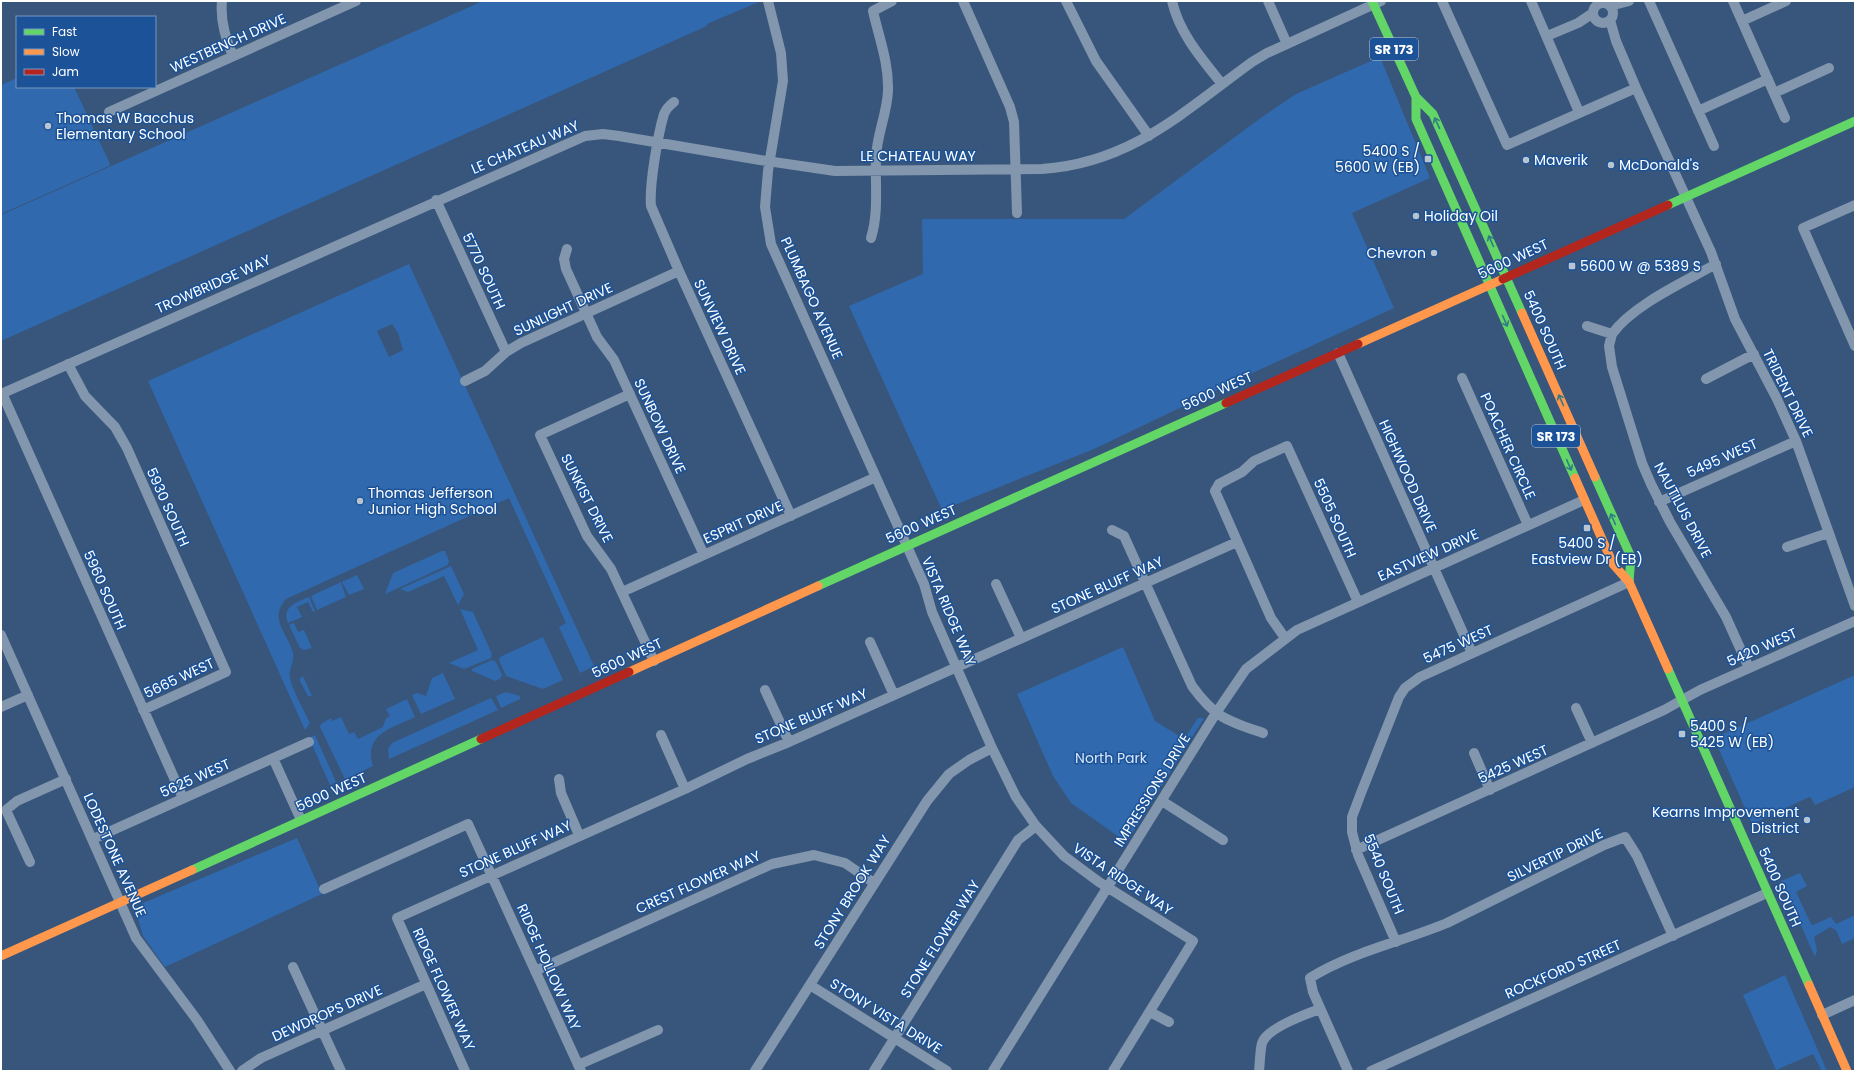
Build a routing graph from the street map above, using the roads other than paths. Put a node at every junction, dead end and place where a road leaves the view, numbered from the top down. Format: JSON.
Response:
{"nodes":[{"id":1,"x":222,"y":1,"type":"edge"},
{"id":2,"x":356,"y":1,"type":"edge"},
{"id":3,"x":768,"y":1,"type":"edge"},
{"id":4,"x":892,"y":1,"type":"edge"},
{"id":5,"x":963,"y":1,"type":"edge"},
{"id":6,"x":1066,"y":1,"type":"edge"},
{"id":7,"x":1172,"y":1,"type":"edge"},
{"id":8,"x":1268,"y":1,"type":"edge"},
{"id":9,"x":1442,"y":1,"type":"edge"},
{"id":10,"x":1531,"y":1,"type":"edge"},
{"id":11,"x":1649,"y":1,"type":"edge"},
{"id":12,"x":1733,"y":1,"type":"edge"},
{"id":13,"x":1786,"y":1,"type":"edge"},
{"id":14,"x":1375,"y":2,"type":"edge"},
{"id":15,"x":1627,"y":2,"type":"edge"},
{"id":16,"x":335,"y":5,"type":"edge"},
{"id":17,"x":1604,"y":16,"type":"junction"},
{"id":18,"x":1742,"y":21,"type":"junction"},
{"id":19,"x":1547,"y":36,"type":"junction"},
{"id":20,"x":1287,"y":44,"type":"junction"},
{"id":21,"x":233,"y":56,"type":"junction"},
{"id":22,"x":1829,"y":68,"type":"dead end"},
{"id":23,"x":1768,"y":79,"type":"junction"},
{"id":24,"x":1222,"y":84,"type":"junction"},
{"id":25,"x":1636,"y":88,"type":"junction"},
{"id":26,"x":1774,"y":93,"type":"junction"},
{"id":27,"x":1416,"y":96,"type":"junction"},
{"id":28,"x":674,"y":102,"type":"dead end"},
{"id":29,"x":1698,"y":111,"type":"junction"},
{"id":30,"x":109,"y":112,"type":"dead end"},
{"id":31,"x":1579,"y":112,"type":"junction"},
{"id":32,"x":1785,"y":118,"type":"dead end"},
{"id":33,"x":1855,"y":121,"type":"edge"},
{"id":34,"x":1149,"y":136,"type":"junction"},
{"id":35,"x":658,"y":143,"type":"junction"},
{"id":36,"x":1714,"y":146,"type":"dead end"},
{"id":37,"x":769,"y":161,"type":"junction"},
{"id":38,"x":1016,"y":169,"type":"junction"},
{"id":39,"x":876,"y":170,"type":"junction"},
{"id":40,"x":1686,"y":196,"type":"junction"},
{"id":41,"x":436,"y":200,"type":"junction"},
{"id":42,"x":1855,"y":205,"type":"edge"},
{"id":43,"x":1017,"y":214,"type":"dead end"},
{"id":44,"x":871,"y":238,"type":"dead end"},
{"id":45,"x":567,"y":249,"type":"dead end"},
{"id":46,"x":1716,"y":264,"type":"junction"},
{"id":47,"x":679,"y":271,"type":"junction"},
{"id":48,"x":1506,"y":277,"type":"junction"},
{"id":49,"x":1489,"y":285,"type":"junction"},
{"id":50,"x":586,"y":313,"type":"junction"},
{"id":51,"x":1587,"y":326,"type":"dead end"},
{"id":52,"x":1612,"y":334,"type":"junction"},
{"id":53,"x":1855,"y":346,"type":"edge"},
{"id":54,"x":506,"y":352,"type":"junction"},
{"id":55,"x":1338,"y":353,"type":"junction"},
{"id":56,"x":1754,"y":354,"type":"junction"},
{"id":57,"x":68,"y":364,"type":"junction"},
{"id":58,"x":1462,"y":378,"type":"dead end"},
{"id":59,"x":1706,"y":379,"type":"dead end"},
{"id":60,"x":465,"y":381,"type":"dead end"},
{"id":61,"x":1,"y":394,"type":"edge"},
{"id":62,"x":630,"y":394,"type":"junction"},
{"id":63,"x":1796,"y":441,"type":"junction"},
{"id":64,"x":876,"y":477,"type":"junction"},
{"id":65,"x":1584,"y":500,"type":"junction"},
{"id":66,"x":1659,"y":502,"type":"junction"},
{"id":67,"x":791,"y":516,"type":"junction"},
{"id":68,"x":1528,"y":525,"type":"junction"},
{"id":69,"x":1112,"y":530,"type":"dead end"},
{"id":70,"x":1828,"y":533,"type":"junction"},
{"id":71,"x":1236,"y":542,"type":"junction"},
{"id":72,"x":906,"y":546,"type":"junction"},
{"id":73,"x":1787,"y":547,"type":"dead end"},
{"id":74,"x":704,"y":555,"type":"junction"},
{"id":75,"x":1433,"y":568,"type":"junction"},
{"id":76,"x":1629,"y":582,"type":"junction"},
{"id":77,"x":1146,"y":583,"type":"junction"},
{"id":78,"x":996,"y":584,"type":"dead end"},
{"id":79,"x":622,"y":592,"type":"junction"},
{"id":80,"x":1358,"y":602,"type":"junction"},
{"id":81,"x":1855,"y":606,"type":"edge"},
{"id":82,"x":1855,"y":621,"type":"edge"},
{"id":83,"x":1,"y":635,"type":"edge"},
{"id":84,"x":1021,"y":638,"type":"junction"},
{"id":85,"x":1285,"y":638,"type":"junction"},
{"id":86,"x":870,"y":642,"type":"dead end"},
{"id":87,"x":1472,"y":653,"type":"junction"},
{"id":88,"x":654,"y":661,"type":"junction"},
{"id":89,"x":957,"y":667,"type":"junction"},
{"id":90,"x":1749,"y":668,"type":"junction"},
{"id":91,"x":226,"y":672,"type":"joint"},
{"id":92,"x":765,"y":690,"type":"dead end"},
{"id":93,"x":28,"y":695,"type":"junction"},
{"id":94,"x":894,"y":695,"type":"junction"},
{"id":95,"x":1682,"y":700,"type":"junction"},
{"id":96,"x":1,"y":707,"type":"edge"},
{"id":97,"x":1576,"y":708,"type":"dead end"},
{"id":98,"x":143,"y":710,"type":"junction"},
{"id":99,"x":1216,"y":713,"type":"junction"},
{"id":100,"x":1263,"y":733,"type":"dead end"},
{"id":101,"x":661,"y":735,"type":"dead end"},
{"id":102,"x":308,"y":742,"type":"dead end"},
{"id":103,"x":789,"y":742,"type":"junction"},
{"id":104,"x":1592,"y":743,"type":"junction"},
{"id":105,"x":992,"y":748,"type":"junction"},
{"id":106,"x":1474,"y":753,"type":"dead end"},
{"id":107,"x":273,"y":758,"type":"junction"},
{"id":108,"x":66,"y":779,"type":"junction"},
{"id":109,"x":559,"y":779,"type":"dead end"},
{"id":110,"x":685,"y":789,"type":"junction"},
{"id":111,"x":1490,"y":790,"type":"junction"},
{"id":112,"x":1361,"y":793,"type":"joint"},
{"id":113,"x":183,"y":798,"type":"junction"},
{"id":114,"x":1162,"y":801,"type":"junction"},
{"id":115,"x":301,"y":820,"type":"junction"},
{"id":116,"x":1036,"y":826,"type":"junction"},
{"id":117,"x":579,"y":835,"type":"junction"},
{"id":118,"x":93,"y":839,"type":"junction"},
{"id":119,"x":1223,"y":840,"type":"dead end"},
{"id":120,"x":1356,"y":850,"type":"junction"},
{"id":121,"x":30,"y":862,"type":"dead end"},
{"id":122,"x":492,"y":874,"type":"junction"},
{"id":123,"x":874,"y":882,"type":"junction"},
{"id":124,"x":1106,"y":887,"type":"junction"},
{"id":125,"x":324,"y":889,"type":"dead end"},
{"id":126,"x":1767,"y":893,"type":"junction"},
{"id":127,"x":121,"y":902,"type":"junction"},
{"id":128,"x":397,"y":918,"type":"joint"},
{"id":129,"x":1673,"y":936,"type":"junction"},
{"id":130,"x":1396,"y":942,"type":"junction"},
{"id":131,"x":1,"y":956,"type":"edge"},
{"id":132,"x":294,"y":967,"type":"dead end"},
{"id":133,"x":536,"y":972,"type":"junction"},
{"id":134,"x":426,"y":984,"type":"junction"},
{"id":135,"x":810,"y":985,"type":"junction"},
{"id":136,"x":1855,"y":1000,"type":"edge"},
{"id":137,"x":1320,"y":1009,"type":"junction"},
{"id":138,"x":1150,"y":1012,"type":"junction"},
{"id":139,"x":1822,"y":1015,"type":"junction"},
{"id":140,"x":1169,"y":1022,"type":"dead end"},
{"id":141,"x":323,"y":1029,"type":"junction"},
{"id":142,"x":658,"y":1030,"type":"dead end"},
{"id":143,"x":895,"y":1038,"type":"junction"},
{"id":144,"x":580,"y":1068,"type":"edge"},
{"id":145,"x":230,"y":1071,"type":"edge"},
{"id":146,"x":242,"y":1071,"type":"edge"},
{"id":147,"x":341,"y":1071,"type":"edge"},
{"id":148,"x":465,"y":1071,"type":"edge"},
{"id":149,"x":756,"y":1071,"type":"edge"},
{"id":150,"x":874,"y":1071,"type":"edge"},
{"id":151,"x":947,"y":1071,"type":"edge"},
{"id":152,"x":993,"y":1071,"type":"edge"},
{"id":153,"x":1113,"y":1071,"type":"edge"},
{"id":154,"x":1259,"y":1071,"type":"edge"},
{"id":155,"x":1348,"y":1071,"type":"edge"},
{"id":156,"x":1371,"y":1071,"type":"edge"},
{"id":157,"x":1847,"y":1071,"type":"edge"}],
"edges":[{"from":1,"to":21,"type":"street"},
{"from":2,"to":16,"type":"street","name":"WESTBENCH DRIVE"},
{"from":3,"to":37,"type":"street","name":"PLUMBAGO AVENUE"},
{"from":4,"to":39,"type":"street"},
{"from":5,"to":38,"type":"street"},
{"from":6,"to":34,"type":"street"},
{"from":7,"to":24,"type":"street"},
{"from":8,"to":20,"type":"street"},
{"from":9,"to":31,"type":"street"},
{"from":10,"to":19,"type":"street"},
{"from":11,"to":29,"type":"street"},
{"from":12,"to":18,"type":"street"},
{"from":13,"to":18,"type":"street"},
{"from":14,"to":20,"type":"street","name":"LE CHATEAU WAY"},
{"from":14,"to":27,"type":"main road","name":"5400 SOUTH","number":"SR 173"},
{"from":15,"to":17,"type":"street"},
{"from":16,"to":21,"type":"street","name":"WESTBENCH DRIVE"},
{"from":17,"to":19,"type":"street"},
{"from":17,"to":25,"type":"street","name":"TRIDENT DRIVE"},
{"from":18,"to":23,"type":"street"},
{"from":19,"to":31,"type":"street"},
{"from":20,"to":24,"type":"street","name":"LE CHATEAU WAY"},
{"from":21,"to":30,"type":"street","name":"WESTBENCH DRIVE"},
{"from":22,"to":26,"type":"street"},
{"from":23,"to":26,"type":"street"},
{"from":23,"to":29,"type":"street"},
{"from":24,"to":34,"type":"street","name":"LE CHATEAU WAY"},
{"from":25,"to":31,"type":"street"},
{"from":25,"to":40,"type":"street","name":"TRIDENT DRIVE"},
{"from":26,"to":32,"type":"street"},
{"from":48,"to":27,"type":"main road","name":"5400 SOUTH","number":"SR 173","one_way":true},
{"from":27,"to":49,"type":"main road","name":"5400 SOUTH","number":"SR 173"},
{"from":28,"to":35,"type":"street","name":"SUNVIEW DRIVE"},
{"from":29,"to":36,"type":"street"},
{"from":33,"to":40,"type":"main road","name":"5600 WEST"},
{"from":34,"to":38,"type":"street","name":"LE CHATEAU WAY"},
{"from":35,"to":37,"type":"street","name":"LE CHATEAU WAY"},
{"from":35,"to":41,"type":"street","name":"LE CHATEAU WAY"},
{"from":35,"to":47,"type":"street","name":"SUNVIEW DRIVE"},
{"from":37,"to":39,"type":"street","name":"LE CHATEAU WAY"},
{"from":37,"to":64,"type":"street","name":"PLUMBAGO AVENUE"},
{"from":38,"to":39,"type":"street","name":"LE CHATEAU WAY"},
{"from":38,"to":43,"type":"street"},
{"from":39,"to":44,"type":"street"},
{"from":40,"to":46,"type":"street","name":"TRIDENT DRIVE"},
{"from":40,"to":48,"type":"main road","name":"5600 WEST"},
{"from":41,"to":54,"type":"street","name":"5770 SOUTH"},
{"from":41,"to":57,"type":"street","name":"TROWBRIDGE WAY"},
{"from":42,"to":53,"type":"street"},
{"from":45,"to":50,"type":"street","name":"SUNBOW DRIVE"},
{"from":46,"to":52,"type":"street"},
{"from":46,"to":56,"type":"street","name":"TRIDENT DRIVE"},
{"from":47,"to":50,"type":"street","name":"SUNLIGHT DRIVE"},
{"from":47,"to":67,"type":"street","name":"SUNVIEW DRIVE"},
{"from":48,"to":49,"type":"main road","name":"5600 WEST"},
{"from":76,"to":48,"type":"main road","name":"5400 SOUTH","number":"SR 173","one_way":true},
{"from":49,"to":55,"type":"main road","name":"5600 WEST"},
{"from":49,"to":65,"type":"main road","name":"5400 SOUTH","number":"SR 173","one_way":true},
{"from":50,"to":54,"type":"street","name":"SUNLIGHT DRIVE"},
{"from":50,"to":62,"type":"street","name":"SUNBOW DRIVE"},
{"from":51,"to":52,"type":"street"},
{"from":52,"to":66,"type":"street","name":"NAUTILUS DRIVE"},
{"from":54,"to":60,"type":"street","name":"SUNLIGHT DRIVE"},
{"from":55,"to":72,"type":"main road","name":"5600 WEST"},
{"from":55,"to":75,"type":"street","name":"HIGHWOOD DRIVE"},
{"from":56,"to":59,"type":"street"},
{"from":56,"to":63,"type":"street","name":"TRIDENT DRIVE"},
{"from":57,"to":61,"type":"street","name":"TROWBRIDGE WAY"},
{"from":57,"to":91,"type":"street","name":"5930 SOUTH"},
{"from":58,"to":68,"type":"street","name":"POACHER CIRCLE"},
{"from":61,"to":98,"type":"street","name":"5960 SOUTH"},
{"from":62,"to":74,"type":"street","name":"SUNBOW DRIVE"},
{"from":62,"to":79,"type":"street","name":"SUNKIST DRIVE"},
{"from":63,"to":66,"type":"street","name":"5495 WEST"},
{"from":63,"to":70,"type":"street","name":"TRIDENT DRIVE"},
{"from":64,"to":67,"type":"street","name":"ESPRIT DRIVE"},
{"from":64,"to":72,"type":"street","name":"PLUMBAGO AVENUE"},
{"from":65,"to":68,"type":"street","name":"EASTVIEW DRIVE"},
{"from":65,"to":76,"type":"main road","name":"5400 SOUTH","number":"SR 173"},
{"from":66,"to":90,"type":"street","name":"NAUTILUS DRIVE"},
{"from":67,"to":74,"type":"street","name":"ESPRIT DRIVE"},
{"from":68,"to":75,"type":"street","name":"EASTVIEW DRIVE"},
{"from":69,"to":77,"type":"street"},
{"from":70,"to":73,"type":"street"},
{"from":70,"to":81,"type":"street","name":"TRIDENT DRIVE"},
{"from":71,"to":77,"type":"street","name":"STONE BLUFF WAY"},
{"from":71,"to":80,"type":"street","name":"5505 SOUTH"},
{"from":71,"to":85,"type":"street"},
{"from":72,"to":88,"type":"main road","name":"5600 WEST"},
{"from":72,"to":89,"type":"street","name":"VISTA RIDGE WAY"},
{"from":74,"to":79,"type":"street","name":"ESPRIT DRIVE"},
{"from":75,"to":80,"type":"street","name":"EASTVIEW DRIVE"},
{"from":75,"to":87,"type":"street","name":"HIGHWOOD DRIVE"},
{"from":76,"to":87,"type":"street","name":"5475 WEST"},
{"from":76,"to":95,"type":"main road","name":"5400 SOUTH","number":"SR 173"},
{"from":77,"to":84,"type":"street","name":"STONE BLUFF WAY"},
{"from":77,"to":99,"type":"street"},
{"from":78,"to":84,"type":"street"},
{"from":79,"to":88,"type":"street","name":"SUNKIST DRIVE"},
{"from":80,"to":85,"type":"street","name":"EASTVIEW DRIVE"},
{"from":82,"to":90,"type":"street","name":"5420 WEST"},
{"from":83,"to":93,"type":"street","name":"LODESTONE AVENUE"},
{"from":84,"to":89,"type":"street","name":"STONE BLUFF WAY"},
{"from":85,"to":99,"type":"street","name":"IMPRESSIONS DRIVE"},
{"from":86,"to":94,"type":"street"},
{"from":87,"to":112,"type":"street","name":"5475 WEST"},
{"from":88,"to":115,"type":"main road","name":"5600 WEST"},
{"from":89,"to":94,"type":"street","name":"STONE BLUFF WAY"},
{"from":89,"to":105,"type":"street","name":"VISTA RIDGE WAY"},
{"from":90,"to":95,"type":"street","name":"5420 WEST"},
{"from":91,"to":98,"type":"street","name":"5665 WEST"},
{"from":92,"to":103,"type":"street"},
{"from":93,"to":96,"type":"street"},
{"from":93,"to":108,"type":"street","name":"LODESTONE AVENUE"},
{"from":94,"to":103,"type":"street","name":"STONE BLUFF WAY"},
{"from":95,"to":104,"type":"street","name":"5425 WEST"},
{"from":95,"to":126,"type":"main road","name":"5400 SOUTH","number":"SR 173"},
{"from":97,"to":104,"type":"street"},
{"from":98,"to":113,"type":"street","name":"5960 SOUTH"},
{"from":99,"to":100,"type":"street"},
{"from":99,"to":114,"type":"street","name":"IMPRESSIONS DRIVE"},
{"from":101,"to":110,"type":"street"},
{"from":102,"to":107,"type":"street","name":"5625 WEST"},
{"from":103,"to":110,"type":"street","name":"STONE BLUFF WAY"},
{"from":104,"to":111,"type":"street","name":"5425 WEST"},
{"from":105,"to":116,"type":"street","name":"VISTA RIDGE WAY"},
{"from":105,"to":123,"type":"street","name":"STONY BROOK WAY"},
{"from":106,"to":111,"type":"street"},
{"from":107,"to":113,"type":"street","name":"5625 WEST"},
{"from":107,"to":115,"type":"street"},
{"from":108,"to":118,"type":"street","name":"LODESTONE AVENUE"},
{"from":108,"to":121,"type":"street"},
{"from":109,"to":117,"type":"street"},
{"from":110,"to":117,"type":"street","name":"STONE BLUFF WAY"},
{"from":111,"to":120,"type":"street","name":"5425 WEST"},
{"from":112,"to":120,"type":"street","name":"5540 SOUTH"},
{"from":113,"to":118,"type":"street","name":"5625 WEST"},
{"from":114,"to":119,"type":"street"},
{"from":114,"to":124,"type":"street","name":"IMPRESSIONS DRIVE"},
{"from":115,"to":127,"type":"main road","name":"5600 WEST"},
{"from":116,"to":124,"type":"street","name":"VISTA RIDGE WAY"},
{"from":116,"to":143,"type":"street","name":"STONE FLOWER WAY"},
{"from":117,"to":122,"type":"street","name":"STONE BLUFF WAY"},
{"from":118,"to":127,"type":"street","name":"LODESTONE AVENUE"},
{"from":120,"to":130,"type":"street","name":"5540 SOUTH"},
{"from":122,"to":125,"type":"street","name":"RIDGE HOLLOW WAY"},
{"from":122,"to":128,"type":"street","name":"STONE BLUFF WAY"},
{"from":122,"to":133,"type":"street","name":"RIDGE HOLLOW WAY"},
{"from":123,"to":133,"type":"street","name":"CREST FLOWER WAY"},
{"from":123,"to":135,"type":"street","name":"STONY BROOK WAY"},
{"from":124,"to":138,"type":"street","name":"VISTA RIDGE WAY"},
{"from":124,"to":152,"type":"street","name":"IMPRESSIONS DRIVE"},
{"from":126,"to":129,"type":"street","name":"ROCKFORD STREET"},
{"from":126,"to":139,"type":"main road","name":"5400 SOUTH","number":"SR 173"},
{"from":127,"to":131,"type":"main road","name":"5600 WEST"},
{"from":127,"to":145,"type":"street","name":"LODESTONE AVENUE"},
{"from":128,"to":134,"type":"street","name":"RIDGE FLOWER WAY"},
{"from":129,"to":130,"type":"street","name":"SILVERTIP DRIVE"},
{"from":129,"to":156,"type":"street","name":"ROCKFORD STREET"},
{"from":130,"to":137,"type":"street"},
{"from":132,"to":141,"type":"street"},
{"from":133,"to":144,"type":"street","name":"RIDGE HOLLOW WAY"},
{"from":134,"to":141,"type":"street","name":"DEWDROPS DRIVE"},
{"from":134,"to":148,"type":"street","name":"RIDGE FLOWER WAY"},
{"from":135,"to":143,"type":"street","name":"STONY VISTA DRIVE"},
{"from":135,"to":149,"type":"street","name":"STONY BROOK WAY"},
{"from":136,"to":139,"type":"street"},
{"from":137,"to":154,"type":"street"},
{"from":137,"to":155,"type":"street"},
{"from":138,"to":140,"type":"street"},
{"from":138,"to":153,"type":"street","name":"VISTA RIDGE WAY"},
{"from":139,"to":157,"type":"main road","name":"5400 SOUTH","number":"SR 173"},
{"from":141,"to":146,"type":"street","name":"DEWDROPS DRIVE"},
{"from":141,"to":147,"type":"street"},
{"from":142,"to":144,"type":"street"},
{"from":143,"to":150,"type":"street","name":"STONE FLOWER WAY"},
{"from":143,"to":151,"type":"street","name":"STONY VISTA DRIVE"}]}
